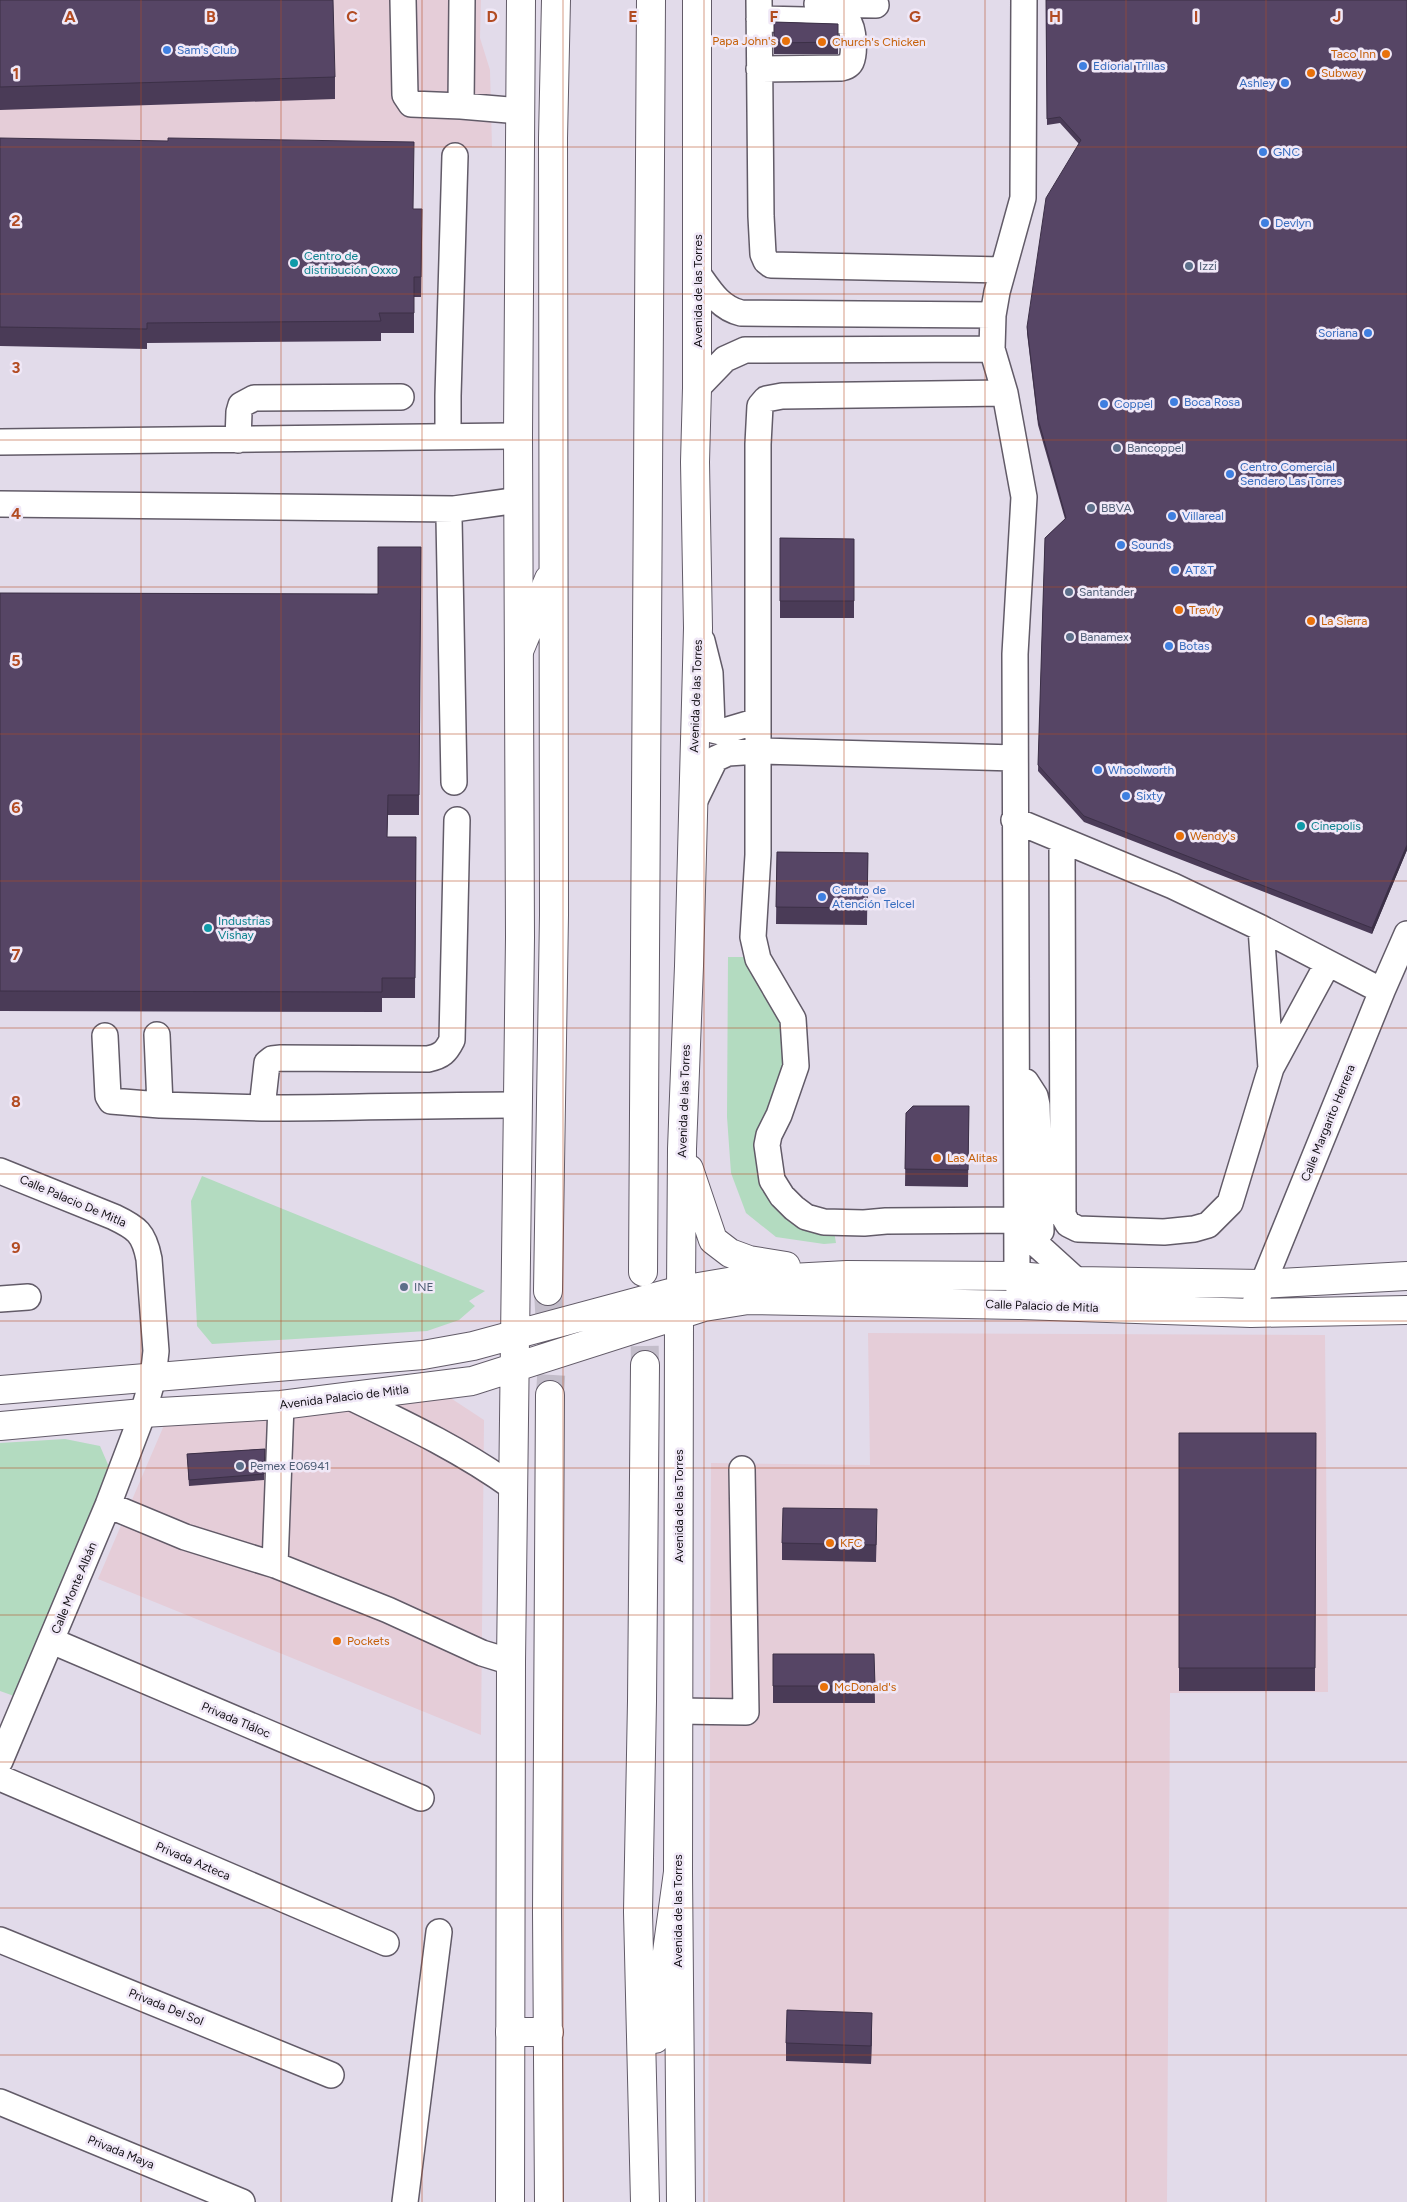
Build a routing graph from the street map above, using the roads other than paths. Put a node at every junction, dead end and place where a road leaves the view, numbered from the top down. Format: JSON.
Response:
{"nodes":[{"id":1,"x":403,"y":0,"type":"edge"},
{"id":2,"x":462,"y":0,"type":"edge"},
{"id":3,"x":521,"y":0,"type":"edge"},
{"id":4,"x":539,"y":0,"type":"edge"},
{"id":5,"x":556,"y":0,"type":"edge"},
{"id":6,"x":651,"y":0,"type":"edge"},
{"id":7,"x":664,"y":0,"type":"edge"},
{"id":8,"x":697,"y":0,"type":"edge"},
{"id":9,"x":1024,"y":0,"type":"edge"},
{"id":10,"x":876,"y":4,"type":"dead end"},
{"id":11,"x":759,"y":7,"type":"edge"},
{"id":12,"x":759,"y":69,"type":"junction"},
{"id":13,"x":461,"y":106,"type":"junction"},
{"id":14,"x":650,"y":106,"type":"junction"},
{"id":15,"x":520,"y":111,"type":"junction"},
{"id":16,"x":553,"y":138,"type":"junction"},
{"id":17,"x":455,"y":156,"type":"dead end"},
{"id":18,"x":1003,"y":270,"type":"junction"},
{"id":19,"x":698,"y":274,"type":"junction"},
{"id":20,"x":993,"y":315,"type":"junction"},
{"id":21,"x":992,"y":349,"type":"junction"},
{"id":22,"x":697,"y":388,"type":"junction"},
{"id":23,"x":1005,"y":393,"type":"junction"},
{"id":24,"x":401,"y":397,"type":"dead end"},
{"id":25,"x":448,"y":436,"type":"junction"},
{"id":26,"x":518,"y":436,"type":"junction"},
{"id":27,"x":238,"y":440,"type":"junction"},
{"id":28,"x":0,"y":442,"type":"edge"},
{"id":29,"x":519,"y":500,"type":"junction"},
{"id":30,"x":0,"y":504,"type":"edge"},
{"id":31,"x":454,"y":508,"type":"junction"},
{"id":32,"x":553,"y":568,"type":"junction"},
{"id":33,"x":698,"y":628,"type":"junction"},
{"id":34,"x":519,"y":651,"type":"junction"},
{"id":35,"x":758,"y":721,"type":"junction"},
{"id":36,"x":758,"y":752,"type":"junction"},
{"id":37,"x":1015,"y":758,"type":"junction"},
{"id":38,"x":454,"y":782,"type":"dead end"},
{"id":39,"x":692,"y":805,"type":"junction"},
{"id":40,"x":457,"y":820,"type":"dead end"},
{"id":41,"x":1014,"y":820,"type":"junction"},
{"id":42,"x":1062,"y":841,"type":"junction"},
{"id":43,"x":1261,"y":928,"type":"junction"},
{"id":44,"x":1407,"y":934,"type":"edge"},
{"id":45,"x":1328,"y":963,"type":"junction"},
{"id":46,"x":1382,"y":990,"type":"junction"},
{"id":47,"x":158,"y":1035,"type":"dead end"},
{"id":48,"x":105,"y":1036,"type":"dead end"},
{"id":49,"x":1271,"y":1068,"type":"junction"},
{"id":50,"x":1022,"y":1073,"type":"junction"},
{"id":51,"x":517,"y":1104,"type":"junction"},
{"id":52,"x":160,"y":1105,"type":"junction"},
{"id":53,"x":262,"y":1108,"type":"junction"},
{"id":54,"x":682,"y":1149,"type":"junction"},
{"id":55,"x":0,"y":1171,"type":"edge"},
{"id":56,"x":1017,"y":1220,"type":"junction"},
{"id":57,"x":643,"y":1272,"type":"dead end"},
{"id":58,"x":847,"y":1275,"type":"junction"},
{"id":59,"x":1017,"y":1276,"type":"junction"},
{"id":60,"x":1407,"y":1276,"type":"edge"},
{"id":61,"x":1077,"y":1281,"type":"junction"},
{"id":62,"x":1262,"y":1284,"type":"junction"},
{"id":63,"x":548,"y":1291,"type":"tunnel mouth"},
{"id":64,"x":28,"y":1297,"type":"dead end"},
{"id":65,"x":0,"y":1299,"type":"edge"},
{"id":66,"x":680,"y":1303,"type":"junction"},
{"id":67,"x":1021,"y":1305,"type":"junction"},
{"id":68,"x":1407,"y":1310,"type":"edge"},
{"id":69,"x":1251,"y":1313,"type":"junction"},
{"id":70,"x":514,"y":1334,"type":"junction"},
{"id":71,"x":645,"y":1365,"type":"tunnel mouth"},
{"id":72,"x":515,"y":1368,"type":"junction"},
{"id":73,"x":153,"y":1378,"type":"junction"},
{"id":74,"x":0,"y":1390,"type":"edge"},
{"id":75,"x":550,"y":1395,"type":"tunnel mouth"},
{"id":76,"x":350,"y":1397,"type":"junction"},
{"id":77,"x":281,"y":1405,"type":"junction"},
{"id":78,"x":143,"y":1413,"type":"junction"},
{"id":79,"x":0,"y":1426,"type":"edge"},
{"id":80,"x":742,"y":1469,"type":"dead end"},
{"id":81,"x":514,"y":1488,"type":"junction"},
{"id":82,"x":108,"y":1505,"type":"junction"},
{"id":83,"x":275,"y":1565,"type":"junction"},
{"id":84,"x":52,"y":1641,"type":"junction"},
{"id":85,"x":511,"y":1662,"type":"junction"},
{"id":86,"x":678,"y":1711,"type":"junction"},
{"id":87,"x":0,"y":1761,"type":"edge"},
{"id":88,"x":0,"y":1778,"type":"edge"},
{"id":89,"x":421,"y":1798,"type":"dead end"},
{"id":90,"x":678,"y":1872,"type":"junction"},
{"id":91,"x":439,"y":1932,"type":"dead end"},
{"id":92,"x":0,"y":1940,"type":"edge"},
{"id":93,"x":386,"y":1943,"type":"dead end"},
{"id":94,"x":510,"y":2032,"type":"junction"},
{"id":95,"x":549,"y":2032,"type":"junction"},
{"id":96,"x":331,"y":2075,"type":"dead end"},
{"id":97,"x":0,"y":2102,"type":"edge"},
{"id":98,"x":644,"y":2114,"type":"junction"},
{"id":99,"x":242,"y":2202,"type":"edge"},
{"id":100,"x":404,"y":2202,"type":"edge"},
{"id":101,"x":510,"y":2202,"type":"edge"},
{"id":102,"x":549,"y":2202,"type":"edge"},
{"id":103,"x":645,"y":2202,"type":"edge"},
{"id":104,"x":681,"y":2202,"type":"edge"}],
"edges":[{"from":1,"to":13,"type":"street"},
{"from":2,"to":13,"type":"street"},
{"from":3,"to":15,"type":"main road"},
{"from":4,"to":16,"type":"main road"},
{"from":5,"to":16,"type":"main road"},
{"from":6,"to":14,"type":"main road"},
{"from":7,"to":14,"type":"main road"},
{"from":8,"to":19,"type":"main road","name":"Avenida de las Torres"},
{"from":9,"to":18,"type":"street"},
{"from":10,"to":11,"type":"street"},
{"from":11,"to":12,"type":"street"},
{"from":11,"to":12,"type":"street"},
{"from":12,"to":18,"type":"street"},
{"from":13,"to":15,"type":"street"},
{"from":14,"to":57,"type":"main road"},
{"from":15,"to":26,"type":"main road"},
{"from":16,"to":32,"type":"main road"},
{"from":17,"to":25,"type":"street"},
{"from":18,"to":20,"type":"street"},
{"from":19,"to":20,"type":"street"},
{"from":19,"to":22,"type":"main road","name":"Avenida de las Torres"},
{"from":20,"to":21,"type":"street"},
{"from":21,"to":22,"type":"street"},
{"from":21,"to":23,"type":"street"},
{"from":22,"to":33,"type":"main road","name":"Avenida de las Torres"},
{"from":23,"to":35,"type":"street"},
{"from":23,"to":37,"type":"street"},
{"from":24,"to":27,"type":"street"},
{"from":25,"to":26,"type":"street"},
{"from":25,"to":27,"type":"street"},
{"from":26,"to":29,"type":"main road"},
{"from":27,"to":28,"type":"street"},
{"from":29,"to":31,"type":"street"},
{"from":29,"to":34,"type":"main road"},
{"from":30,"to":31,"type":"street"},
{"from":31,"to":38,"type":"street"},
{"from":32,"to":34,"type":"main road"},
{"from":32,"to":63,"type":"main road"},
{"from":33,"to":35,"type":"street"},
{"from":33,"to":39,"type":"main road","name":"Avenida de las Torres"},
{"from":34,"to":51,"type":"main road"},
{"from":35,"to":36,"type":"street"},
{"from":36,"to":37,"type":"street"},
{"from":36,"to":39,"type":"street"},
{"from":36,"to":56,"type":"street"},
{"from":37,"to":41,"type":"street"},
{"from":39,"to":54,"type":"main road","name":"Avenida de las Torres"},
{"from":40,"to":53,"type":"street"},
{"from":41,"to":42,"type":"street"},
{"from":41,"to":50,"type":"street"},
{"from":42,"to":43,"type":"street"},
{"from":42,"to":49,"type":"street"},
{"from":43,"to":45,"type":"street"},
{"from":43,"to":49,"type":"street"},
{"from":44,"to":46,"type":"street","name":"Calle Margarito Herrera"},
{"from":45,"to":46,"type":"street"},
{"from":45,"to":49,"type":"street"},
{"from":46,"to":62,"type":"street","name":"Calle Margarito Herrera"},
{"from":47,"to":52,"type":"street"},
{"from":48,"to":52,"type":"street"},
{"from":50,"to":56,"type":"street"},
{"from":50,"to":61,"type":"street"},
{"from":51,"to":53,"type":"street"},
{"from":51,"to":70,"type":"main road"},
{"from":52,"to":53,"type":"street"},
{"from":54,"to":58,"type":"main road"},
{"from":54,"to":66,"type":"main road","name":"Avenida de las Torres"},
{"from":55,"to":73,"type":"street","name":"Calle Palacio De Mitla"},
{"from":56,"to":59,"type":"street"},
{"from":58,"to":59,"type":"main road"},
{"from":58,"to":66,"type":"main road"},
{"from":59,"to":61,"type":"main road"},
{"from":59,"to":67,"type":"street"},
{"from":60,"to":62,"type":"main road"},
{"from":61,"to":62,"type":"main road"},
{"from":62,"to":69,"type":"street","name":"Calle Margarito Herrera"},
{"from":64,"to":65,"type":"street"},
{"from":66,"to":67,"type":"main road","name":"Calle Palacio de Mitla"},
{"from":66,"to":70,"type":"main road"},
{"from":66,"to":72,"type":"main road","name":"Avenida Palacio de Mitla"},
{"from":66,"to":86,"type":"main road","name":"Avenida de las Torres"},
{"from":67,"to":69,"type":"main road","name":"Calle Palacio de Mitla"},
{"from":68,"to":69,"type":"main road","name":"Calle Palacio de Mitla"},
{"from":70,"to":72,"type":"main road"},
{"from":70,"to":73,"type":"main road"},
{"from":71,"to":98,"type":"main road"},
{"from":72,"to":76,"type":"main road","name":"Avenida Palacio de Mitla"},
{"from":72,"to":81,"type":"main road"},
{"from":73,"to":74,"type":"main road"},
{"from":73,"to":78,"type":"street","name":"Calle Palacio De Mitla"},
{"from":75,"to":95,"type":"main road"},
{"from":76,"to":77,"type":"main road","name":"Avenida Palacio de Mitla"},
{"from":76,"to":81,"type":"street"},
{"from":77,"to":78,"type":"main road","name":"Avenida Palacio de Mitla"},
{"from":77,"to":83,"type":"street"},
{"from":78,"to":79,"type":"main road","name":"Avenida Palacio de Mitla"},
{"from":78,"to":82,"type":"street","name":"Calle Monte Albán"},
{"from":80,"to":86,"type":"street"},
{"from":81,"to":85,"type":"main road"},
{"from":82,"to":83,"type":"street"},
{"from":82,"to":84,"type":"street","name":"Calle Monte Albán"},
{"from":83,"to":85,"type":"street"},
{"from":84,"to":87,"type":"street","name":"Calle Monte Albán"},
{"from":84,"to":89,"type":"street","name":"Privada Tláloc"},
{"from":85,"to":94,"type":"main road"},
{"from":86,"to":90,"type":"main road","name":"Avenida de las Torres"},
{"from":88,"to":93,"type":"street","name":"Privada Azteca"},
{"from":90,"to":98,"type":"main road"},
{"from":90,"to":104,"type":"main road","name":"Avenida de las Torres"},
{"from":91,"to":100,"type":"street"},
{"from":92,"to":96,"type":"street","name":"Privada Del Sol"},
{"from":94,"to":95,"type":"main road"},
{"from":94,"to":101,"type":"main road"},
{"from":95,"to":102,"type":"main road"},
{"from":97,"to":99,"type":"street","name":"Privada Maya"},
{"from":98,"to":103,"type":"main road"}]}
